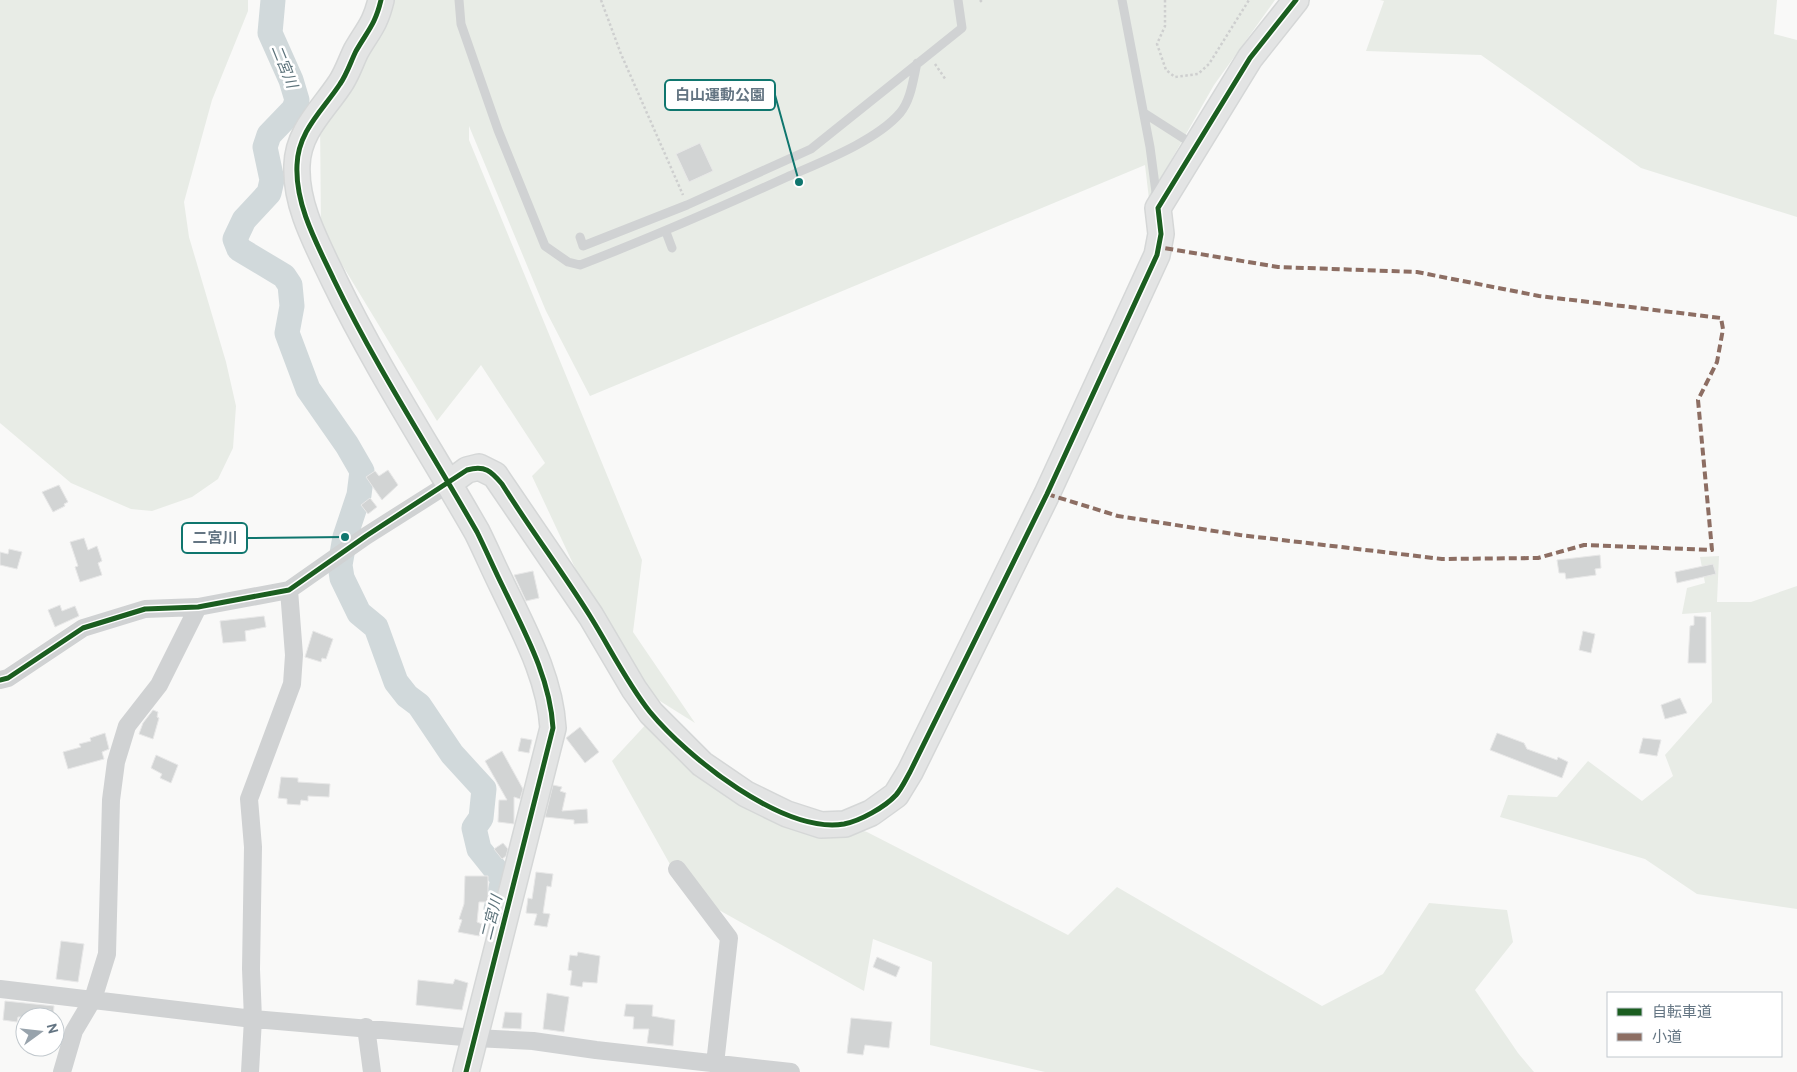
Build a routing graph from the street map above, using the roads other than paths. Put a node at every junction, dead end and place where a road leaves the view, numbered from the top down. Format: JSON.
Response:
{"nodes":[{"id":1,"x":381,"y":0,"type":"edge"},
{"id":2,"x":459,"y":0,"type":"edge"},
{"id":3,"x":958,"y":0,"type":"edge"},
{"id":4,"x":1122,"y":0,"type":"edge"},
{"id":5,"x":1296,"y":0,"type":"edge"},
{"id":6,"x":917,"y":63,"type":"junction"},
{"id":7,"x":1144,"y":113,"type":"junction"},
{"id":8,"x":1194,"y":145,"type":"junction"},
{"id":9,"x":1158,"y":208,"type":"junction"},
{"id":10,"x":666,"y":232,"type":"junction"},
{"id":11,"x":580,"y":237,"type":"dead end"},
{"id":12,"x":672,"y":248,"type":"dead end"},
{"id":13,"x":448,"y":484,"type":"junction"},
{"id":14,"x":289,"y":590,"type":"junction"},
{"id":15,"x":198,"y":607,"type":"junction"},
{"id":16,"x":0,"y":680,"type":"edge"},
{"id":17,"x":678,"y":869,"type":"dead end"},
{"id":18,"x":0,"y":989,"type":"edge"},
{"id":19,"x":94,"y":999,"type":"junction"},
{"id":20,"x":253,"y":1019,"type":"junction"},
{"id":21,"x":366,"y":1027,"type":"junction"},
{"id":22,"x":474,"y":1038,"type":"junction"},
{"id":23,"x":721,"y":1068,"type":"edge"},
{"id":24,"x":62,"y":1072,"type":"edge"},
{"id":25,"x":250,"y":1072,"type":"edge"},
{"id":26,"x":372,"y":1072,"type":"edge"},
{"id":27,"x":466,"y":1072,"type":"edge"},
{"id":28,"x":791,"y":1072,"type":"edge"}],
"edges":[{"from":1,"to":13,"type":"street"},
{"from":2,"to":10,"type":"lane"},
{"from":3,"to":6,"type":"lane"},
{"from":4,"to":7,"type":"lane"},
{"from":5,"to":8,"type":"street"},
{"from":6,"to":10,"type":"lane"},
{"from":6,"to":11,"type":"lane"},
{"from":7,"to":8,"type":"lane"},
{"from":7,"to":9,"type":"lane"},
{"from":8,"to":9,"type":"street"},
{"from":9,"to":13,"type":"street"},
{"from":10,"to":12,"type":"lane"},
{"from":13,"to":14,"type":"street"},
{"from":13,"to":22,"type":"street"},
{"from":14,"to":15,"type":"street"},
{"from":14,"to":20,"type":"street"},
{"from":15,"to":16,"type":"street"},
{"from":15,"to":19,"type":"street"},
{"from":17,"to":23,"type":"street"},
{"from":18,"to":19,"type":"street"},
{"from":19,"to":20,"type":"street"},
{"from":19,"to":24,"type":"street"},
{"from":20,"to":21,"type":"street"},
{"from":20,"to":25,"type":"street"},
{"from":21,"to":22,"type":"street"},
{"from":21,"to":26,"type":"street"},
{"from":22,"to":23,"type":"street"},
{"from":22,"to":27,"type":"street"},
{"from":23,"to":28,"type":"street"}]}
